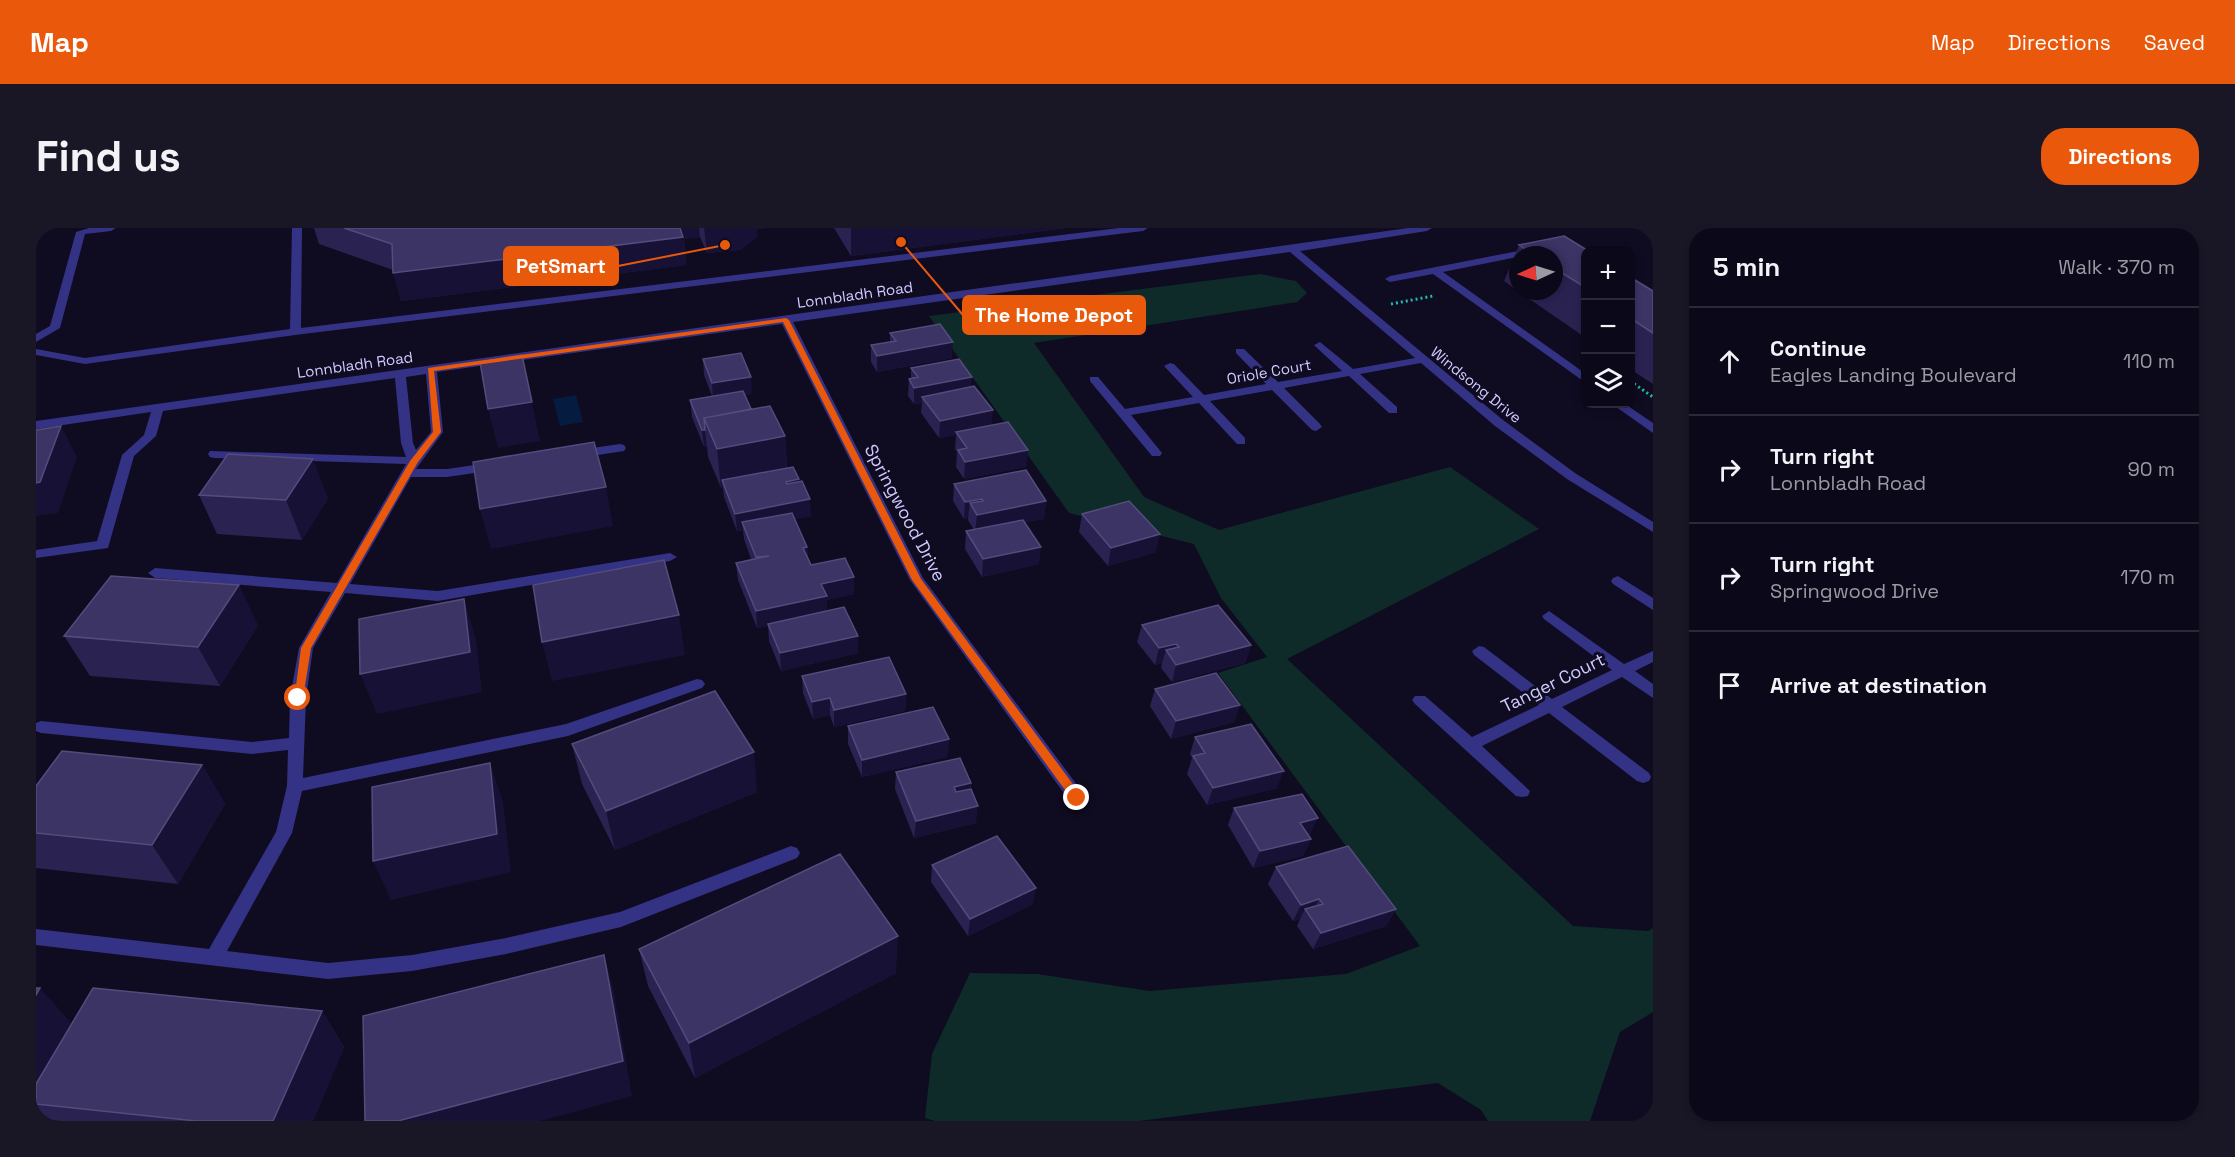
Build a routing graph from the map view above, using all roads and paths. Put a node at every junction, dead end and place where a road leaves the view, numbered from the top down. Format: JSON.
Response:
{"nodes":[{"id":1,"x":111,"y":228,"type":"edge"},
{"id":2,"x":297,"y":228,"type":"edge"},
{"id":3,"x":1143,"y":228,"type":"edge"},
{"id":4,"x":1427,"y":228,"type":"edge"},
{"id":5,"x":1292,"y":249,"type":"junction"},
{"id":6,"x":1509,"y":256,"type":"edge"},
{"id":7,"x":1434,"y":270,"type":"junction"},
{"id":8,"x":1390,"y":279,"type":"dead end"},
{"id":9,"x":1437,"y":295,"type":"dead end"},
{"id":10,"x":1381,"y":306,"type":"dead end"},
{"id":11,"x":786,"y":320,"type":"junction"},
{"id":12,"x":296,"y":332,"type":"junction"},
{"id":13,"x":36,"y":339,"type":"edge"},
{"id":14,"x":1320,"y":345,"type":"dead end"},
{"id":15,"x":1240,"y":351,"type":"dead end"},
{"id":16,"x":36,"y":352,"type":"edge"},
{"id":17,"x":1422,"y":360,"type":"junction"},
{"id":18,"x":1170,"y":366,"type":"dead end"},
{"id":19,"x":430,"y":369,"type":"junction"},
{"id":20,"x":1351,"y":372,"type":"junction"},
{"id":21,"x":400,"y":374,"type":"junction"},
{"id":22,"x":1581,"y":376,"type":"edge"},
{"id":23,"x":1094,"y":379,"type":"dead end"},
{"id":24,"x":1635,"y":384,"type":"edge"},
{"id":25,"x":1275,"y":386,"type":"junction"},
{"id":26,"x":1653,"y":397,"type":"edge"},
{"id":27,"x":1201,"y":399,"type":"junction"},
{"id":28,"x":158,"y":408,"type":"junction"},
{"id":29,"x":1624,"y":408,"type":"edge"},
{"id":30,"x":1393,"y":410,"type":"dead end"},
{"id":31,"x":1122,"y":412,"type":"junction"},
{"id":32,"x":36,"y":425,"type":"edge"},
{"id":33,"x":1316,"y":427,"type":"dead end"},
{"id":34,"x":1653,"y":429,"type":"edge"},
{"id":35,"x":1241,"y":441,"type":"dead end"},
{"id":36,"x":620,"y":448,"type":"dead end"},
{"id":37,"x":1156,"y":453,"type":"dead end"},
{"id":38,"x":214,"y":454,"type":"dead end"},
{"id":39,"x":562,"y":457,"type":"edge"},
{"id":40,"x":504,"y":465,"type":"edge"},
{"id":41,"x":411,"y":467,"type":"junction"},
{"id":42,"x":1653,"y":528,"type":"edge"},
{"id":43,"x":36,"y":554,"type":"edge"},
{"id":44,"x":670,"y":557,"type":"dead end"},
{"id":45,"x":155,"y":573,"type":"dead end"},
{"id":46,"x":1618,"y":581,"type":"dead end"},
{"id":47,"x":342,"y":587,"type":"junction"},
{"id":48,"x":1653,"y":605,"type":"edge"},
{"id":49,"x":1549,"y":616,"type":"dead end"},
{"id":50,"x":1479,"y":651,"type":"dead end"},
{"id":51,"x":1653,"y":656,"type":"edge"},
{"id":52,"x":1623,"y":671,"type":"junction"},
{"id":53,"x":697,"y":684,"type":"dead end"},
{"id":54,"x":1653,"y":692,"type":"edge"},
{"id":55,"x":1420,"y":700,"type":"dead end"},
{"id":56,"x":1550,"y":706,"type":"junction"},
{"id":57,"x":41,"y":727,"type":"dead end"},
{"id":58,"x":296,"y":743,"type":"junction"},
{"id":59,"x":1470,"y":745,"type":"junction"},
{"id":60,"x":1642,"y":777,"type":"dead end"},
{"id":61,"x":295,"y":786,"type":"junction"},
{"id":62,"x":1522,"y":791,"type":"dead end"},
{"id":63,"x":1077,"y":798,"type":"dead end"},
{"id":64,"x":790,"y":853,"type":"dead end"},
{"id":65,"x":36,"y":937,"type":"edge"},
{"id":66,"x":214,"y":958,"type":"junction"}],
"edges":[{"from":1,"to":13,"type":"street"},
{"from":2,"to":12,"type":"street"},
{"from":3,"to":12,"type":"street"},
{"from":4,"to":5,"type":"street","name":"Lonnbladh Road"},
{"from":5,"to":11,"type":"street","name":"Lonnbladh Road"},
{"from":5,"to":17,"type":"street","name":"Windsong Drive"},
{"from":6,"to":7,"type":"street"},
{"from":7,"to":8,"type":"street"},
{"from":7,"to":22,"type":"street"},
{"from":9,"to":10,"type":"path"},
{"from":11,"to":19,"type":"street","name":"Lonnbladh Road"},
{"from":11,"to":63,"type":"street","name":"Springwood Drive"},
{"from":12,"to":16,"type":"street"},
{"from":14,"to":20,"type":"street"},
{"from":15,"to":25,"type":"street"},
{"from":17,"to":20,"type":"street","name":"Oriole Court"},
{"from":17,"to":42,"type":"street","name":"Windsong Drive"},
{"from":18,"to":27,"type":"street"},
{"from":19,"to":21,"type":"street","name":"Lonnbladh Road"},
{"from":19,"to":41,"type":"street"},
{"from":20,"to":25,"type":"street","name":"Oriole Court"},
{"from":20,"to":30,"type":"street"},
{"from":21,"to":28,"type":"street","name":"Lonnbladh Road"},
{"from":21,"to":41,"type":"street"},
{"from":23,"to":31,"type":"street"},
{"from":24,"to":26,"type":"path"},
{"from":25,"to":27,"type":"street","name":"Oriole Court"},
{"from":25,"to":33,"type":"street"},
{"from":27,"to":31,"type":"street","name":"Oriole Court"},
{"from":27,"to":35,"type":"street"},
{"from":28,"to":32,"type":"street","name":"Lonnbladh Road"},
{"from":28,"to":43,"type":"street"},
{"from":29,"to":34,"type":"street"},
{"from":31,"to":37,"type":"street"},
{"from":36,"to":39,"type":"street"},
{"from":38,"to":41,"type":"street"},
{"from":40,"to":41,"type":"street"},
{"from":41,"to":47,"type":"street"},
{"from":44,"to":47,"type":"street"},
{"from":45,"to":47,"type":"street"},
{"from":46,"to":48,"type":"street"},
{"from":47,"to":58,"type":"street"},
{"from":49,"to":52,"type":"street"},
{"from":50,"to":56,"type":"street"},
{"from":51,"to":52,"type":"street","name":"Tanger Court"},
{"from":52,"to":54,"type":"street"},
{"from":52,"to":56,"type":"street","name":"Tanger Court"},
{"from":53,"to":61,"type":"street"},
{"from":55,"to":59,"type":"street"},
{"from":56,"to":59,"type":"street","name":"Tanger Court"},
{"from":56,"to":60,"type":"street"},
{"from":57,"to":58,"type":"street"},
{"from":58,"to":61,"type":"street"},
{"from":59,"to":62,"type":"street"},
{"from":61,"to":66,"type":"street"},
{"from":64,"to":66,"type":"street"},
{"from":65,"to":66,"type":"street"}]}
